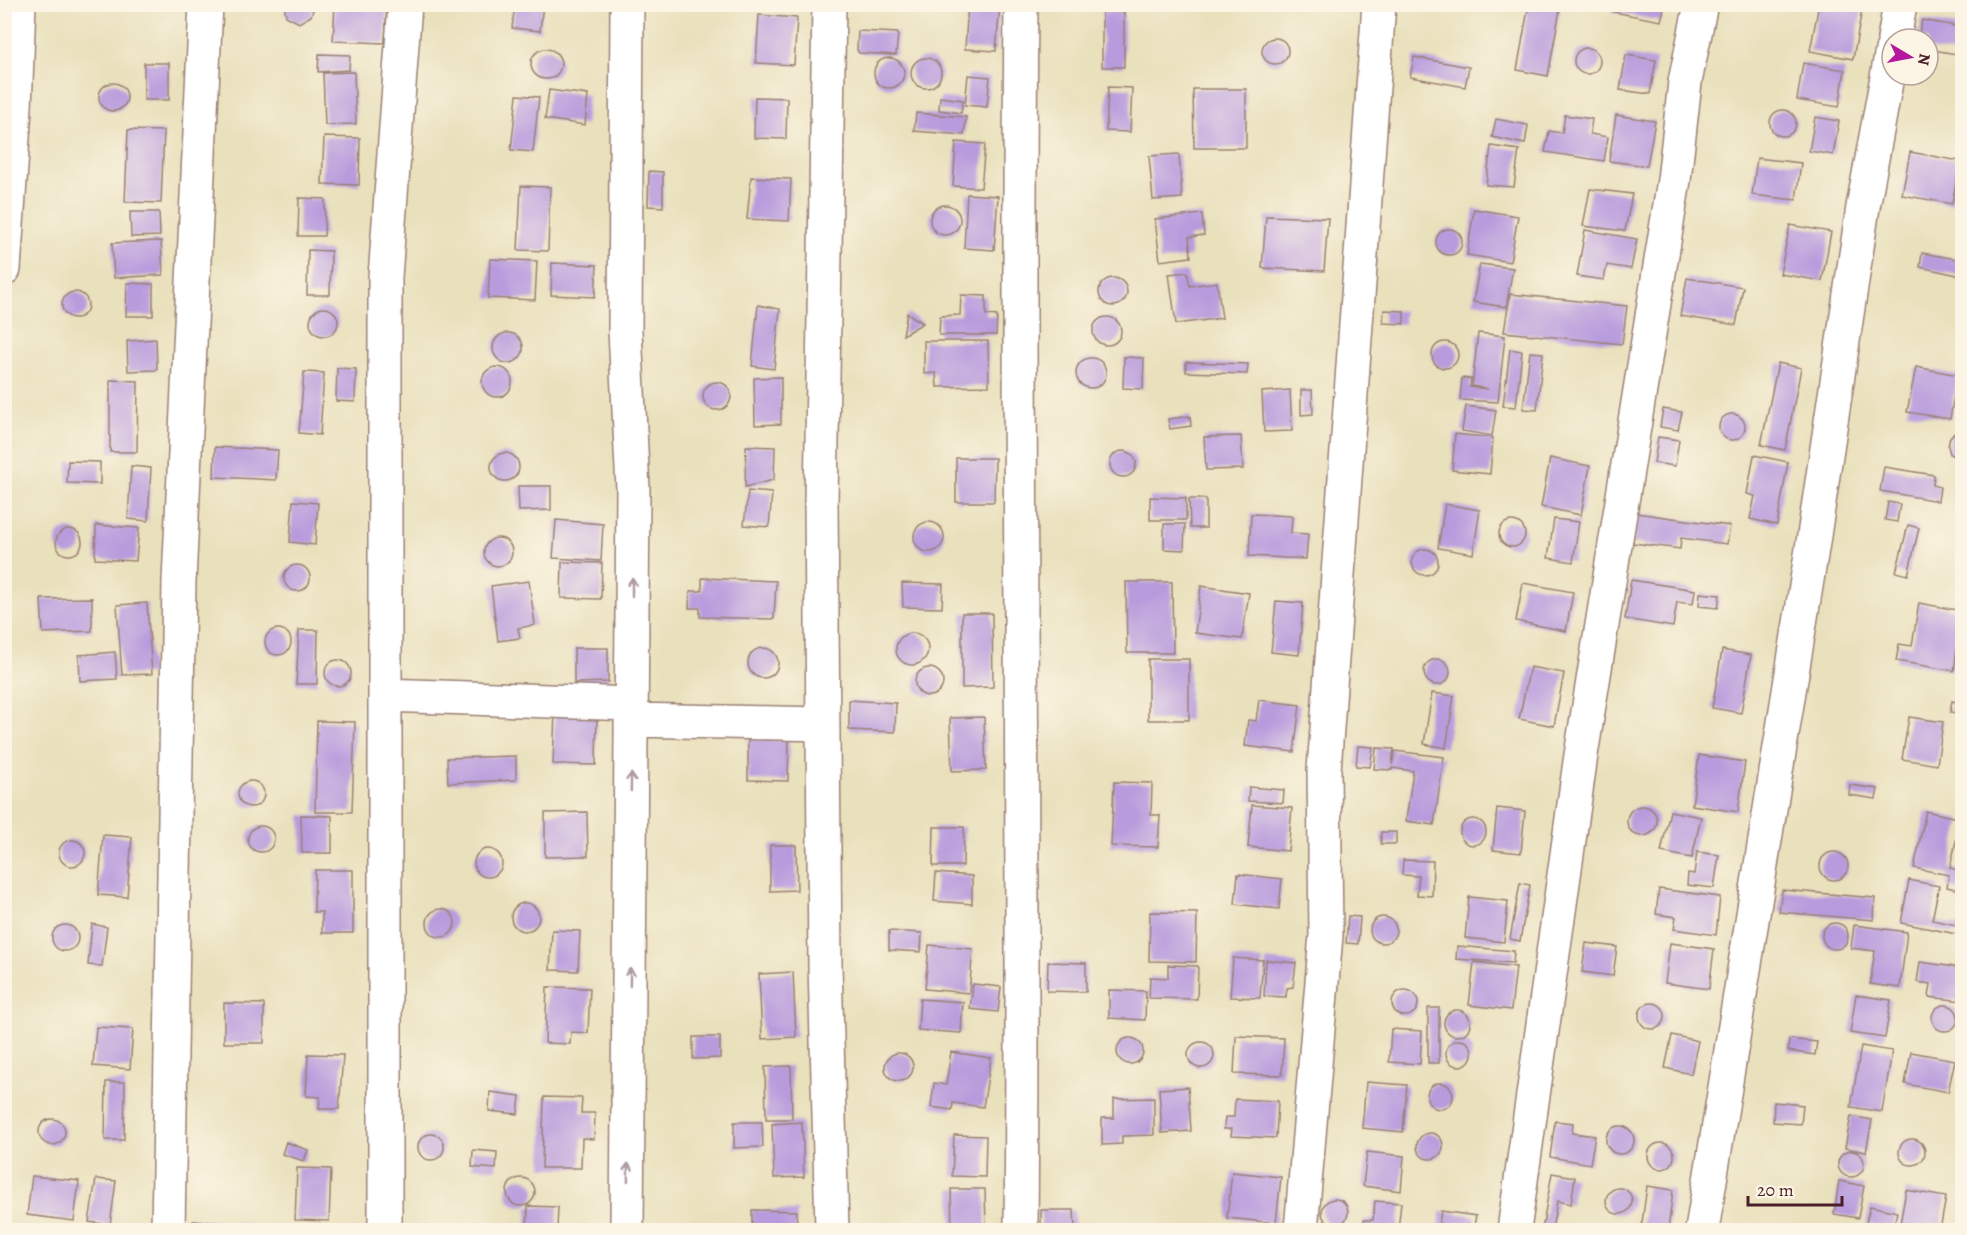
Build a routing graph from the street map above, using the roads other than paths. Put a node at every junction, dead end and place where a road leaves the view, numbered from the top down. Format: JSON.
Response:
{"nodes":[{"id":1,"x":19,"y":4,"type":"edge"},
{"id":2,"x":206,"y":4,"type":"edge"},
{"id":3,"x":405,"y":4,"type":"edge"},
{"id":4,"x":627,"y":4,"type":"edge"},
{"id":5,"x":829,"y":4,"type":"edge"},
{"id":6,"x":1021,"y":4,"type":"edge"},
{"id":7,"x":1379,"y":4,"type":"edge"},
{"id":8,"x":1701,"y":4,"type":"edge"},
{"id":9,"x":1900,"y":4,"type":"edge"},
{"id":10,"x":1896,"y":27,"type":"edge"},
{"id":11,"x":1885,"y":87,"type":"edge"},
{"id":12,"x":4,"y":269,"type":"edge"},
{"id":13,"x":386,"y":695,"type":"junction"},
{"id":14,"x":632,"y":712,"type":"junction"},
{"id":15,"x":823,"y":724,"type":"junction"},
{"id":16,"x":168,"y":1230,"type":"edge"},
{"id":17,"x":385,"y":1230,"type":"edge"},
{"id":18,"x":627,"y":1230,"type":"edge"},
{"id":19,"x":832,"y":1230,"type":"edge"},
{"id":20,"x":1022,"y":1230,"type":"edge"},
{"id":21,"x":1301,"y":1230,"type":"edge"},
{"id":22,"x":1514,"y":1230,"type":"edge"},
{"id":23,"x":1702,"y":1230,"type":"edge"}],
"edges":[{"from":1,"to":12,"type":"street"},
{"from":2,"to":16,"type":"street"},
{"from":3,"to":13,"type":"street"},
{"from":14,"to":4,"type":"street","one_way":true},
{"from":5,"to":15,"type":"street"},
{"from":6,"to":20,"type":"street"},
{"from":7,"to":21,"type":"street"},
{"from":8,"to":22,"type":"street"},
{"from":9,"to":10,"type":"street"},
{"from":11,"to":23,"type":"street"},
{"from":13,"to":14,"type":"street"},
{"from":13,"to":17,"type":"street"},
{"from":14,"to":15,"type":"street"},
{"from":18,"to":14,"type":"street","one_way":true},
{"from":15,"to":19,"type":"street"}]}
